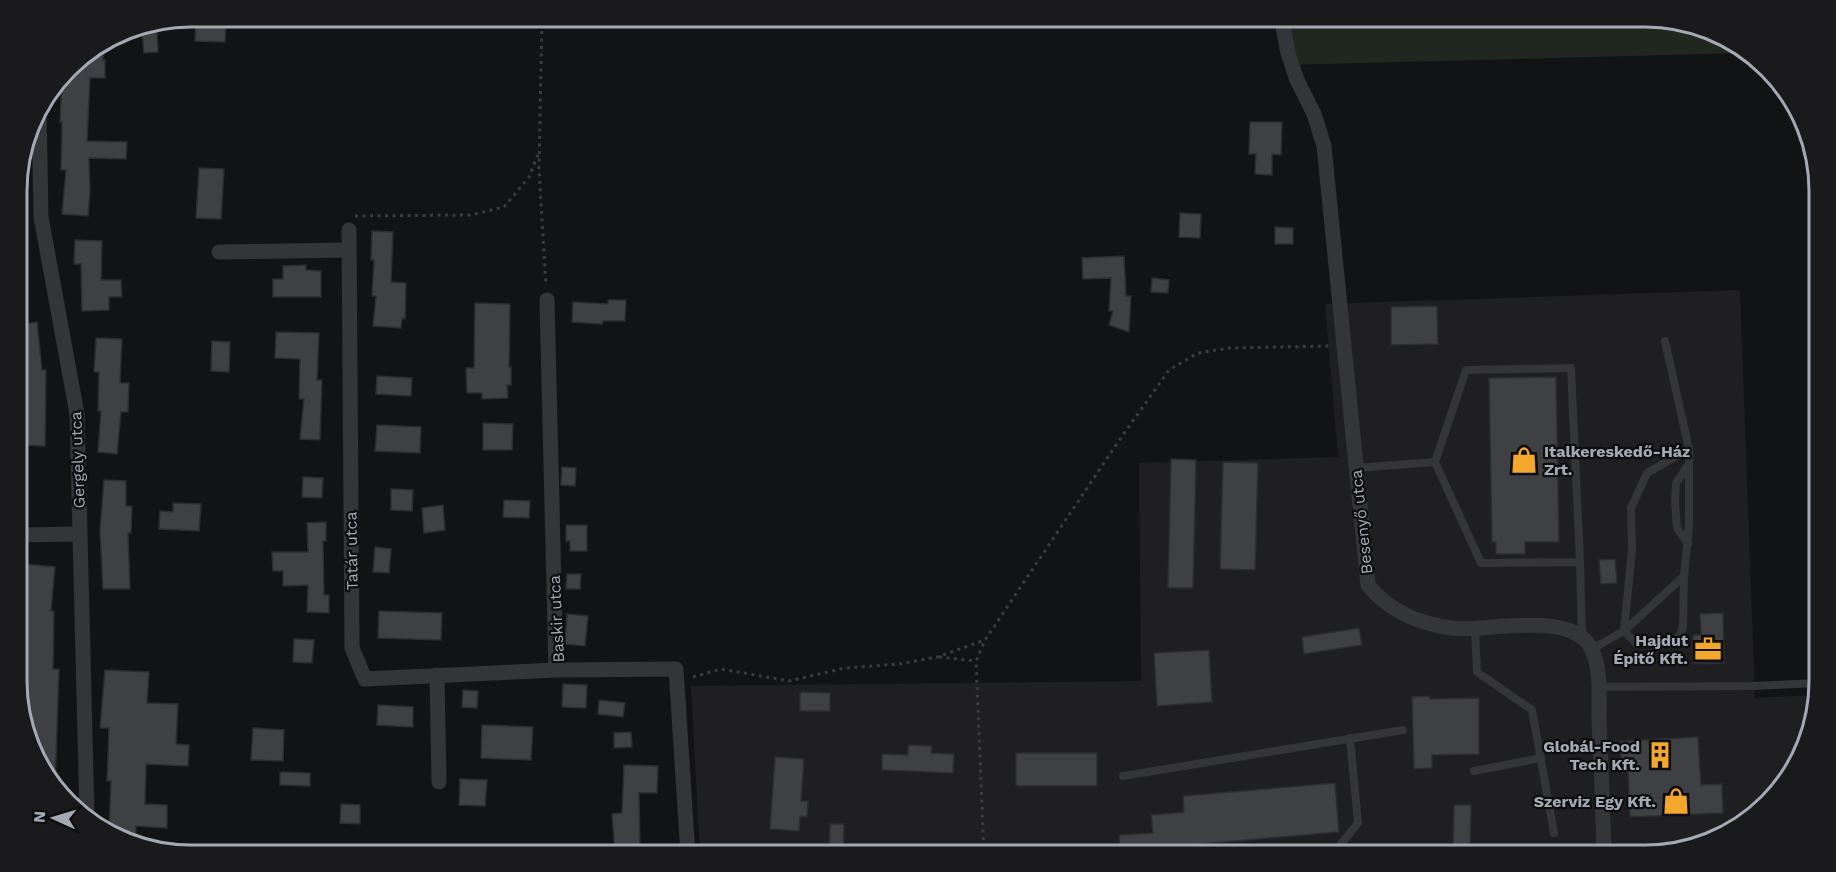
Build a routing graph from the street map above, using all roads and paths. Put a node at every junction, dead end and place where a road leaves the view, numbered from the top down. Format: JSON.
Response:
{"nodes":[{"id":1,"x":542,"y":27,"type":"edge"},
{"id":2,"x":1283,"y":27,"type":"edge"},
{"id":3,"x":39,"y":127,"type":"edge"},
{"id":4,"x":540,"y":150,"type":"junction"},
{"id":5,"x":349,"y":230,"type":"joint"},
{"id":6,"x":348,"y":250,"type":"junction"},
{"id":7,"x":219,"y":252,"type":"dead end"},
{"id":8,"x":547,"y":300,"type":"joint"},
{"id":9,"x":1665,"y":341,"type":"dead end"},
{"id":10,"x":1343,"y":345,"type":"junction"},
{"id":11,"x":1689,"y":449,"type":"junction"},
{"id":12,"x":1435,"y":462,"type":"junction"},
{"id":13,"x":1689,"y":463,"type":"junction"},
{"id":14,"x":1356,"y":468,"type":"junction"},
{"id":15,"x":79,"y":534,"type":"junction"},
{"id":16,"x":27,"y":535,"type":"edge"},
{"id":17,"x":1688,"y":544,"type":"junction"},
{"id":18,"x":1580,"y":562,"type":"junction"},
{"id":19,"x":1684,"y":576,"type":"junction"},
{"id":20,"x":1475,"y":629,"type":"junction"},
{"id":21,"x":1624,"y":631,"type":"junction"},
{"id":22,"x":1582,"y":637,"type":"junction"},
{"id":23,"x":985,"y":640,"type":"junction"},
{"id":24,"x":1592,"y":650,"type":"junction"},
{"id":25,"x":938,"y":657,"type":"junction"},
{"id":26,"x":976,"y":661,"type":"junction"},
{"id":27,"x":556,"y":670,"type":"junction"},
{"id":28,"x":437,"y":675,"type":"junction"},
{"id":29,"x":677,"y":681,"type":"junction"},
{"id":30,"x":1809,"y":683,"type":"edge"},
{"id":31,"x":1598,"y":687,"type":"junction"},
{"id":32,"x":1403,"y":730,"type":"dead end"},
{"id":33,"x":1350,"y":738,"type":"junction"},
{"id":34,"x":1540,"y":758,"type":"junction"},
{"id":35,"x":1474,"y":771,"type":"dead end"},
{"id":36,"x":1122,"y":776,"type":"dead end"},
{"id":37,"x":439,"y":782,"type":"dead end"},
{"id":38,"x":87,"y":807,"type":"edge"},
{"id":39,"x":1554,"y":834,"type":"dead end"},
{"id":40,"x":687,"y":845,"type":"edge"},
{"id":41,"x":984,"y":845,"type":"edge"},
{"id":42,"x":1340,"y":845,"type":"edge"},
{"id":43,"x":1604,"y":845,"type":"edge"}],
"edges":[{"from":1,"to":4,"type":"path"},
{"from":2,"to":10,"type":"street","name":"Besenyő utca"},
{"from":3,"to":15,"type":"street","name":"Gergely utca"},
{"from":4,"to":5,"type":"path"},
{"from":4,"to":8,"type":"path"},
{"from":5,"to":6,"type":"street","name":"Tatár utca"},
{"from":6,"to":7,"type":"street"},
{"from":6,"to":28,"type":"street","name":"Tatár utca"},
{"from":8,"to":27,"type":"street","name":"Baskir utca"},
{"from":9,"to":11,"type":"lane"},
{"from":10,"to":14,"type":"street","name":"Besenyő utca"},
{"from":10,"to":23,"type":"path"},
{"from":11,"to":13,"type":"lane"},
{"from":11,"to":21,"type":"lane"},
{"from":12,"to":14,"type":"lane"},
{"from":12,"to":18,"type":"lane"},
{"from":12,"to":18,"type":"lane"},
{"from":13,"to":17,"type":"lane"},
{"from":13,"to":17,"type":"lane"},
{"from":14,"to":20,"type":"street","name":"Besenyő utca"},
{"from":15,"to":16,"type":"street"},
{"from":15,"to":38,"type":"street","name":"Gergely utca"},
{"from":17,"to":19,"type":"lane"},
{"from":18,"to":22,"type":"lane"},
{"from":19,"to":21,"type":"lane"},
{"from":19,"to":21,"type":"lane"},
{"from":20,"to":22,"type":"street","name":"Besenyő utca"},
{"from":20,"to":34,"type":"lane"},
{"from":21,"to":24,"type":"lane"},
{"from":22,"to":24,"type":"street"},
{"from":23,"to":25,"type":"path"},
{"from":23,"to":26,"type":"path"},
{"from":24,"to":31,"type":"street"},
{"from":25,"to":26,"type":"path"},
{"from":25,"to":29,"type":"path"},
{"from":26,"to":41,"type":"path"},
{"from":27,"to":28,"type":"street","name":"Tatár utca"},
{"from":27,"to":29,"type":"street","name":"Baskir utca"},
{"from":28,"to":37,"type":"street"},
{"from":29,"to":40,"type":"street"},
{"from":30,"to":31,"type":"lane"},
{"from":31,"to":43,"type":"street"},
{"from":32,"to":33,"type":"lane"},
{"from":33,"to":36,"type":"lane"},
{"from":33,"to":42,"type":"lane"},
{"from":34,"to":35,"type":"lane"},
{"from":34,"to":39,"type":"lane"}]}
